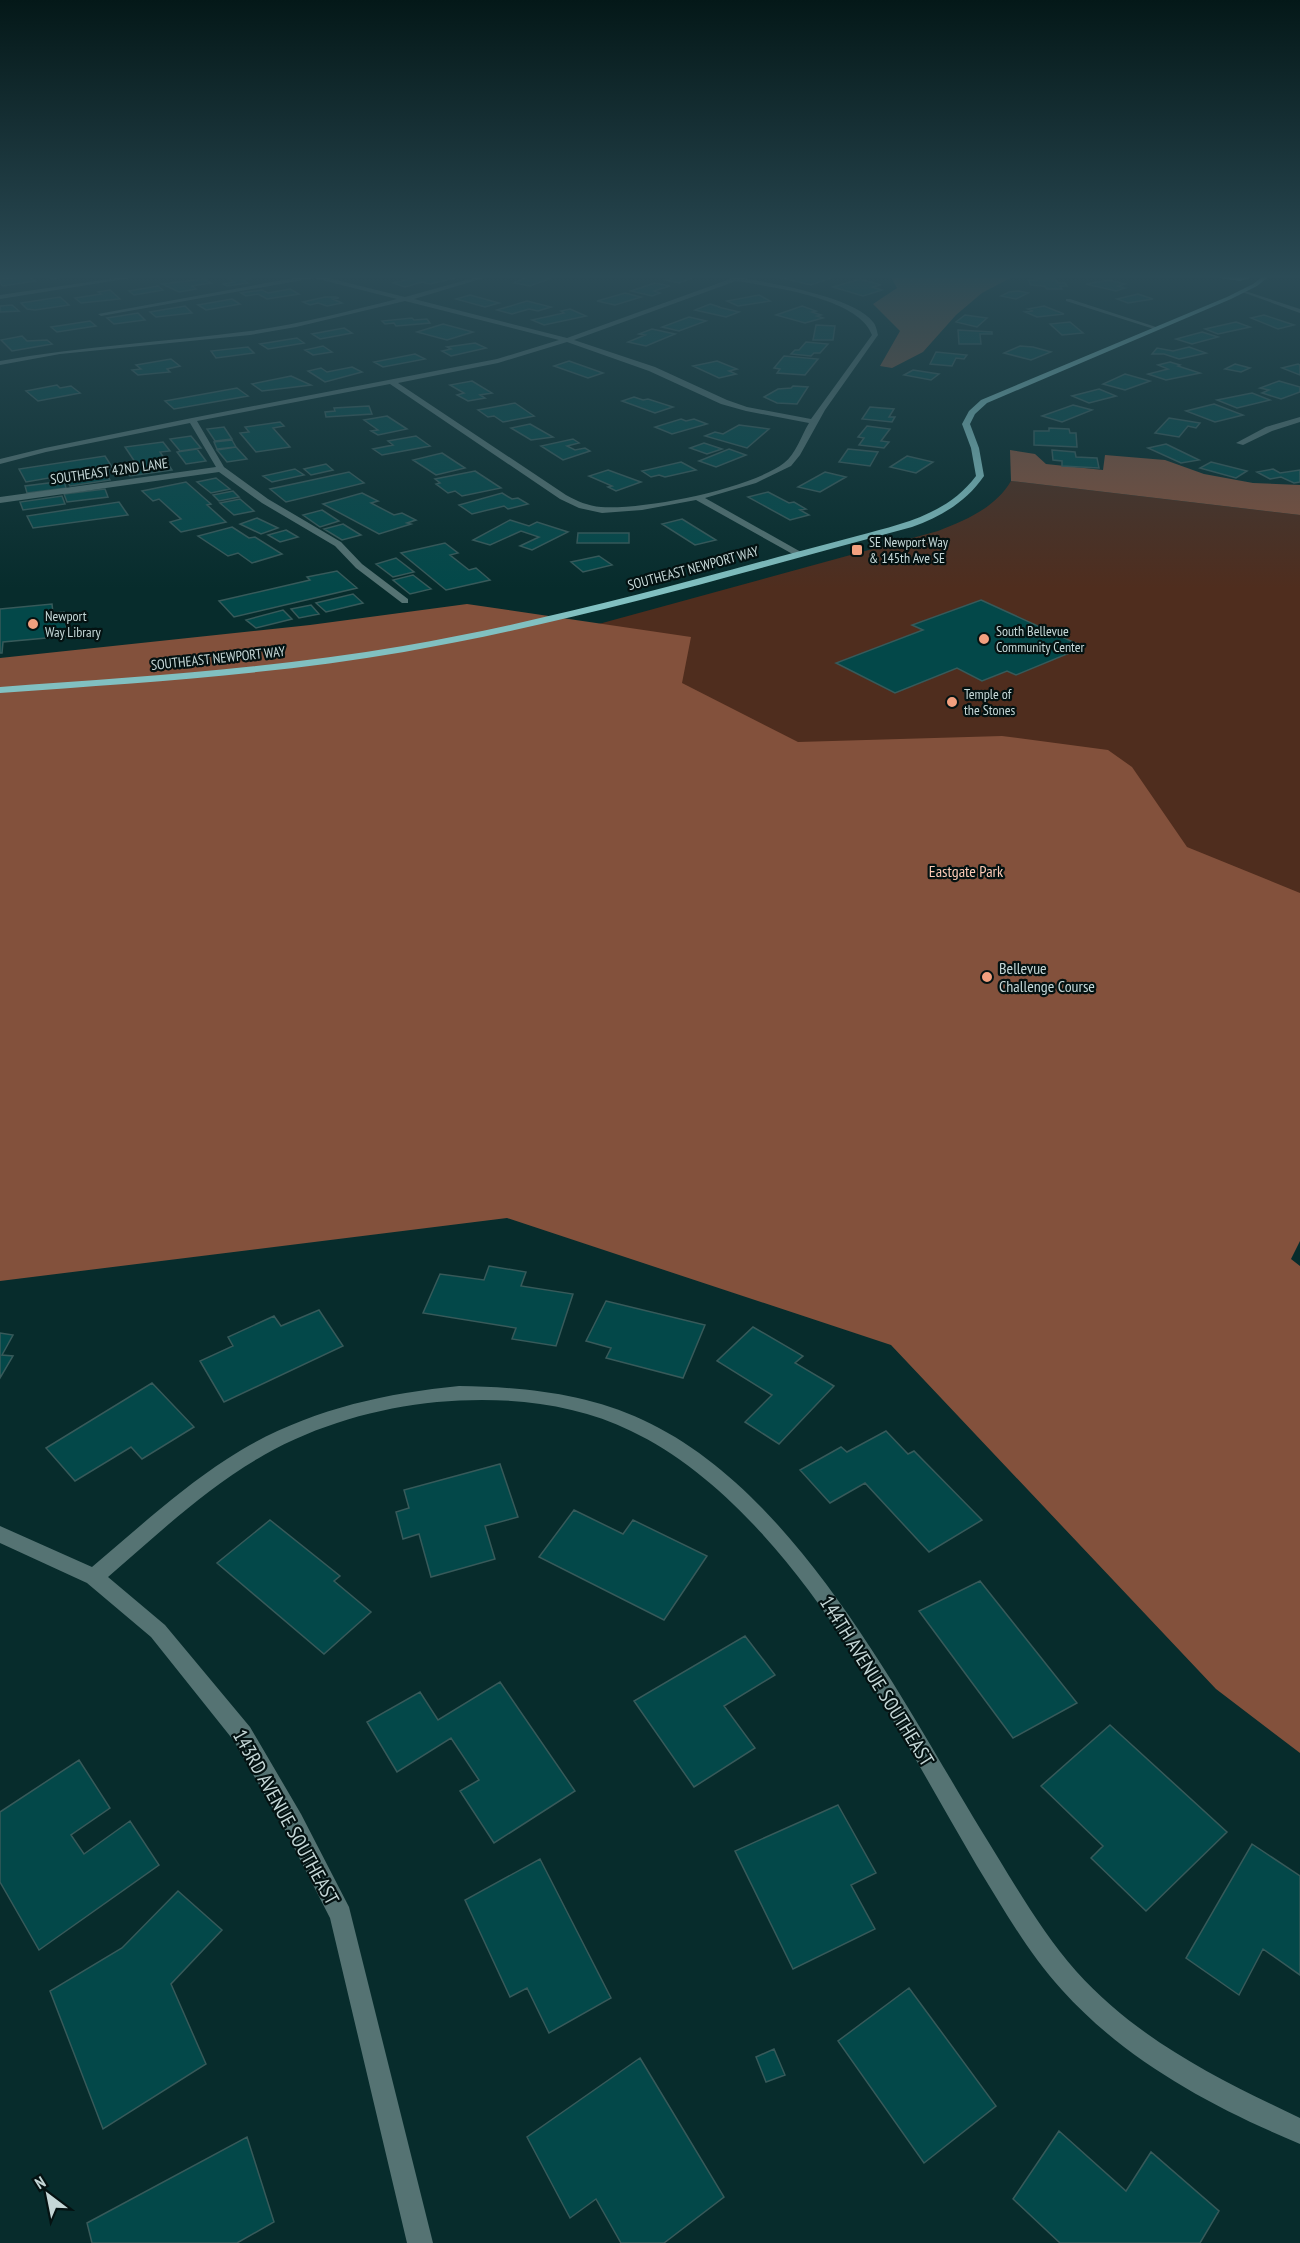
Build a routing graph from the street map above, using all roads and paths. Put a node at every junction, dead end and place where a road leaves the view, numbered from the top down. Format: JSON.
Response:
{"nodes":[{"id":1,"x":409,"y":379,"type":"edge"},
{"id":2,"x":671,"y":379,"type":"edge"},
{"id":3,"x":844,"y":379,"type":"edge"},
{"id":4,"x":1036,"y":379,"type":"edge"},
{"id":5,"x":392,"y":382,"type":"junction"},
{"id":6,"x":1300,"y":419,"type":"edge"},
{"id":7,"x":192,"y":420,"type":"junction"},
{"id":8,"x":814,"y":422,"type":"junction"},
{"id":9,"x":1240,"y":442,"type":"dead end"},
{"id":10,"x":0,"y":462,"type":"edge"},
{"id":11,"x":221,"y":469,"type":"junction"},
{"id":12,"x":697,"y":497,"type":"junction"},
{"id":13,"x":0,"y":500,"type":"edge"},
{"id":14,"x":798,"y":554,"type":"junction"},
{"id":15,"x":405,"y":601,"type":"dead end"},
{"id":16,"x":0,"y":690,"type":"edge"},
{"id":17,"x":0,"y":1534,"type":"edge"},
{"id":18,"x":93,"y":1577,"type":"junction"},
{"id":19,"x":1300,"y":2131,"type":"edge"},
{"id":20,"x":420,"y":2243,"type":"edge"}],
"edges":[{"from":1,"to":5,"type":"street"},
{"from":2,"to":8,"type":"street"},
{"from":3,"to":8,"type":"street"},
{"from":4,"to":14,"type":"main road","name":"SOUTHEAST NEWPORT WAY"},
{"from":5,"to":7,"type":"street"},
{"from":5,"to":12,"type":"street"},
{"from":6,"to":9,"type":"street"},
{"from":7,"to":10,"type":"street"},
{"from":7,"to":11,"type":"street"},
{"from":8,"to":12,"type":"street"},
{"from":11,"to":13,"type":"street","name":"SOUTHEAST 42ND LANE"},
{"from":11,"to":15,"type":"street"},
{"from":12,"to":14,"type":"street"},
{"from":14,"to":16,"type":"main road","name":"SOUTHEAST NEWPORT WAY"},
{"from":17,"to":18,"type":"street","name":"143RD AVENUE SOUTHEAST"},
{"from":18,"to":19,"type":"street","name":"144TH AVENUE SOUTHEAST"},
{"from":18,"to":20,"type":"street","name":"143RD AVENUE SOUTHEAST"}]}
